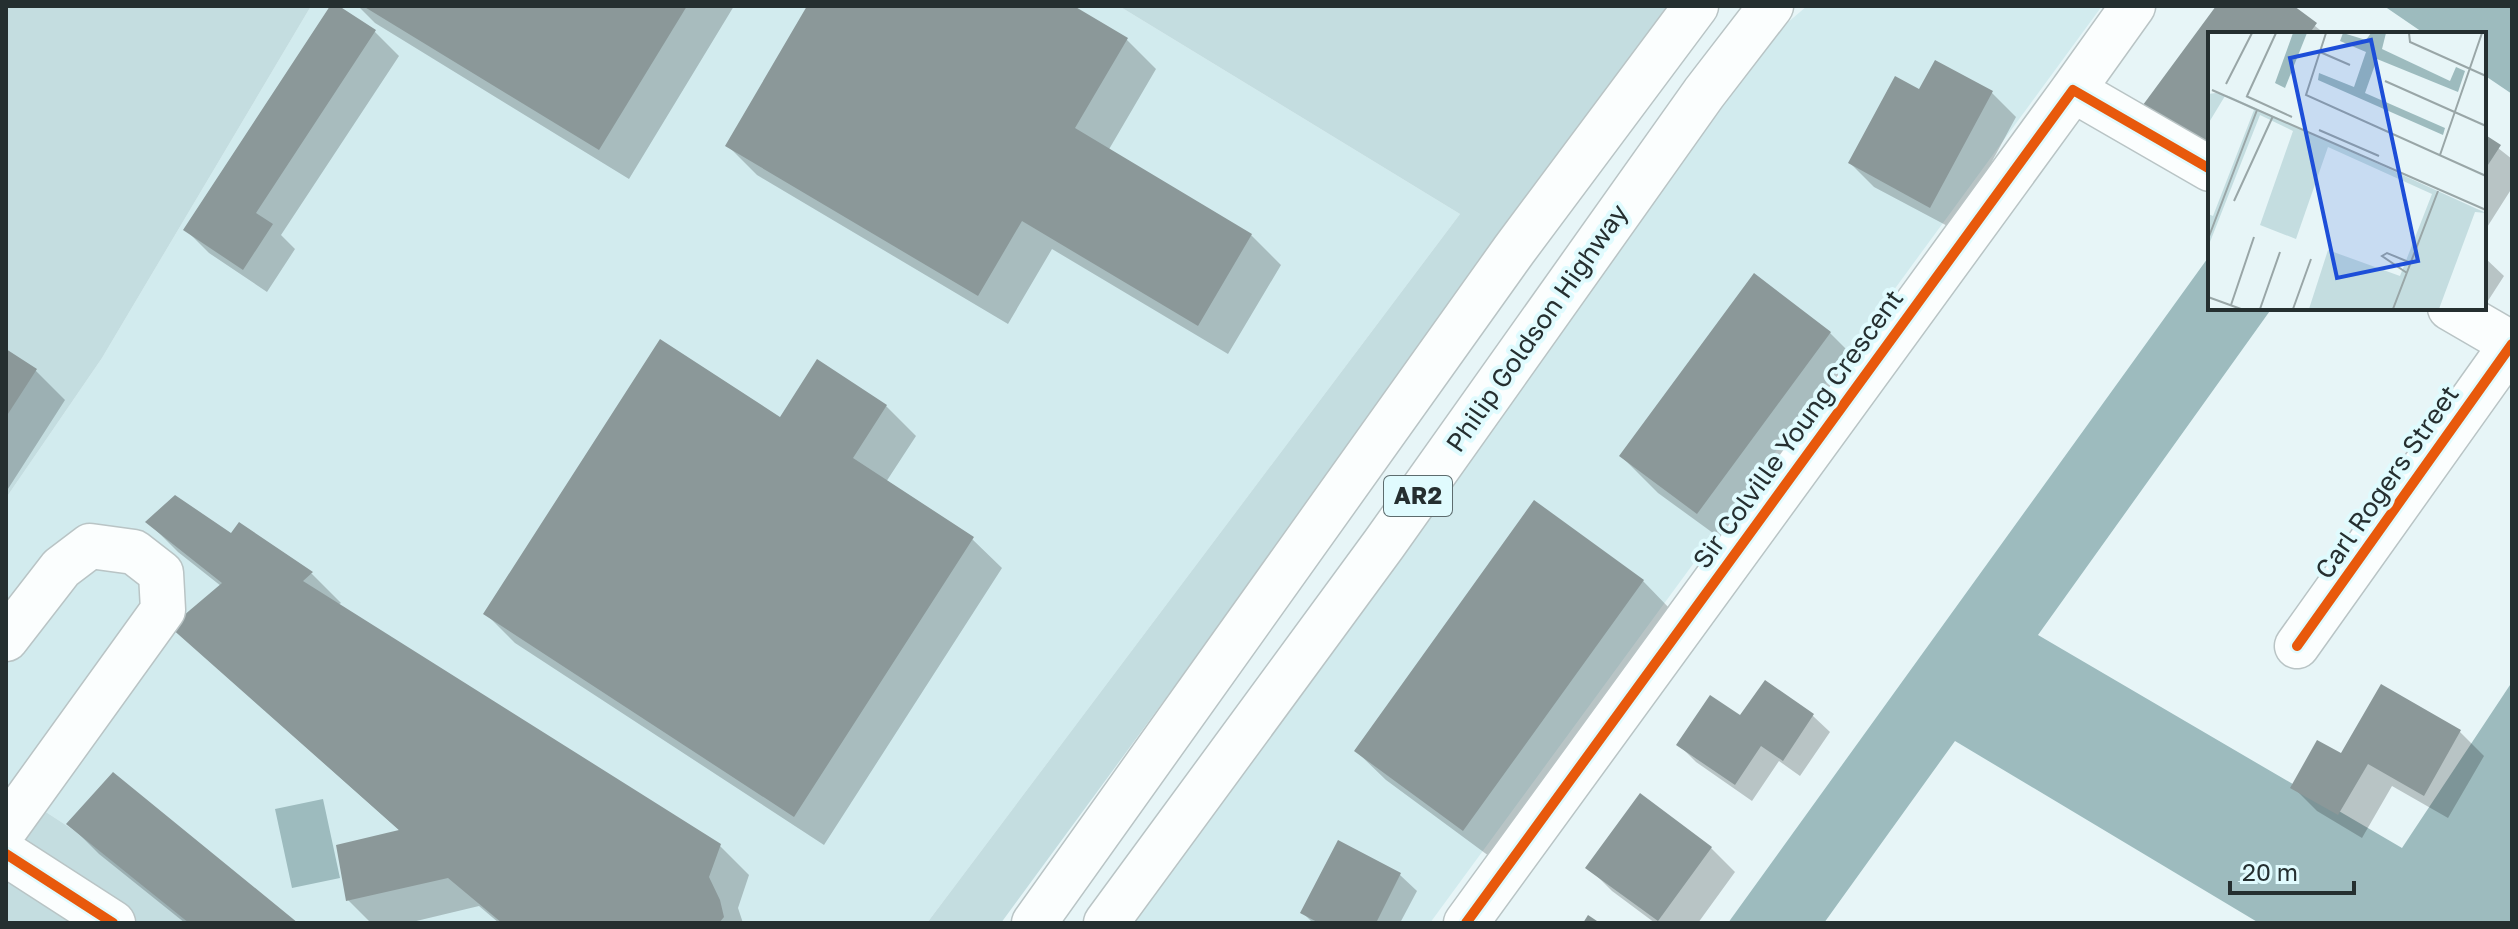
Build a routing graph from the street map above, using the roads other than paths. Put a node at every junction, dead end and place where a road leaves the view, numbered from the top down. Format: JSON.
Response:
{"nodes":[{"id":1,"x":1696,"y":6,"type":"edge"},
{"id":2,"x":1771,"y":6,"type":"edge"},
{"id":3,"x":2133,"y":6,"type":"edge"},
{"id":4,"x":2073,"y":90,"type":"junction"},
{"id":5,"x":2208,"y":168,"type":"edge"},
{"id":6,"x":2453,"y":310,"type":"edge"},
{"id":7,"x":2512,"y":344,"type":"edge"},
{"id":8,"x":6,"y":639,"type":"edge"},
{"id":9,"x":2297,"y":646,"type":"dead end"},
{"id":10,"x":6,"y":828,"type":"edge"},
{"id":11,"x":6,"y":854,"type":"edge"},
{"id":12,"x":113,"y":923,"type":"edge"},
{"id":13,"x":1034,"y":923,"type":"edge"},
{"id":14,"x":1106,"y":923,"type":"edge"},
{"id":15,"x":1466,"y":923,"type":"edge"}],
"edges":[{"from":1,"to":13,"type":"main road","number":"AR2"},
{"from":2,"to":14,"type":"main road","name":"Philip Goldson Highway","number":"AR2"},
{"from":3,"to":4,"type":"main road","name":"Sir Colville Young Crescent"},
{"from":4,"to":5,"type":"main road"},
{"from":4,"to":15,"type":"main road","name":"Sir Colville Young Crescent"},
{"from":6,"to":7,"type":"main road"},
{"from":7,"to":9,"type":"main road","name":"Carl Rogers Street"},
{"from":8,"to":10,"type":"main road"},
{"from":11,"to":12,"type":"main road"}]}
